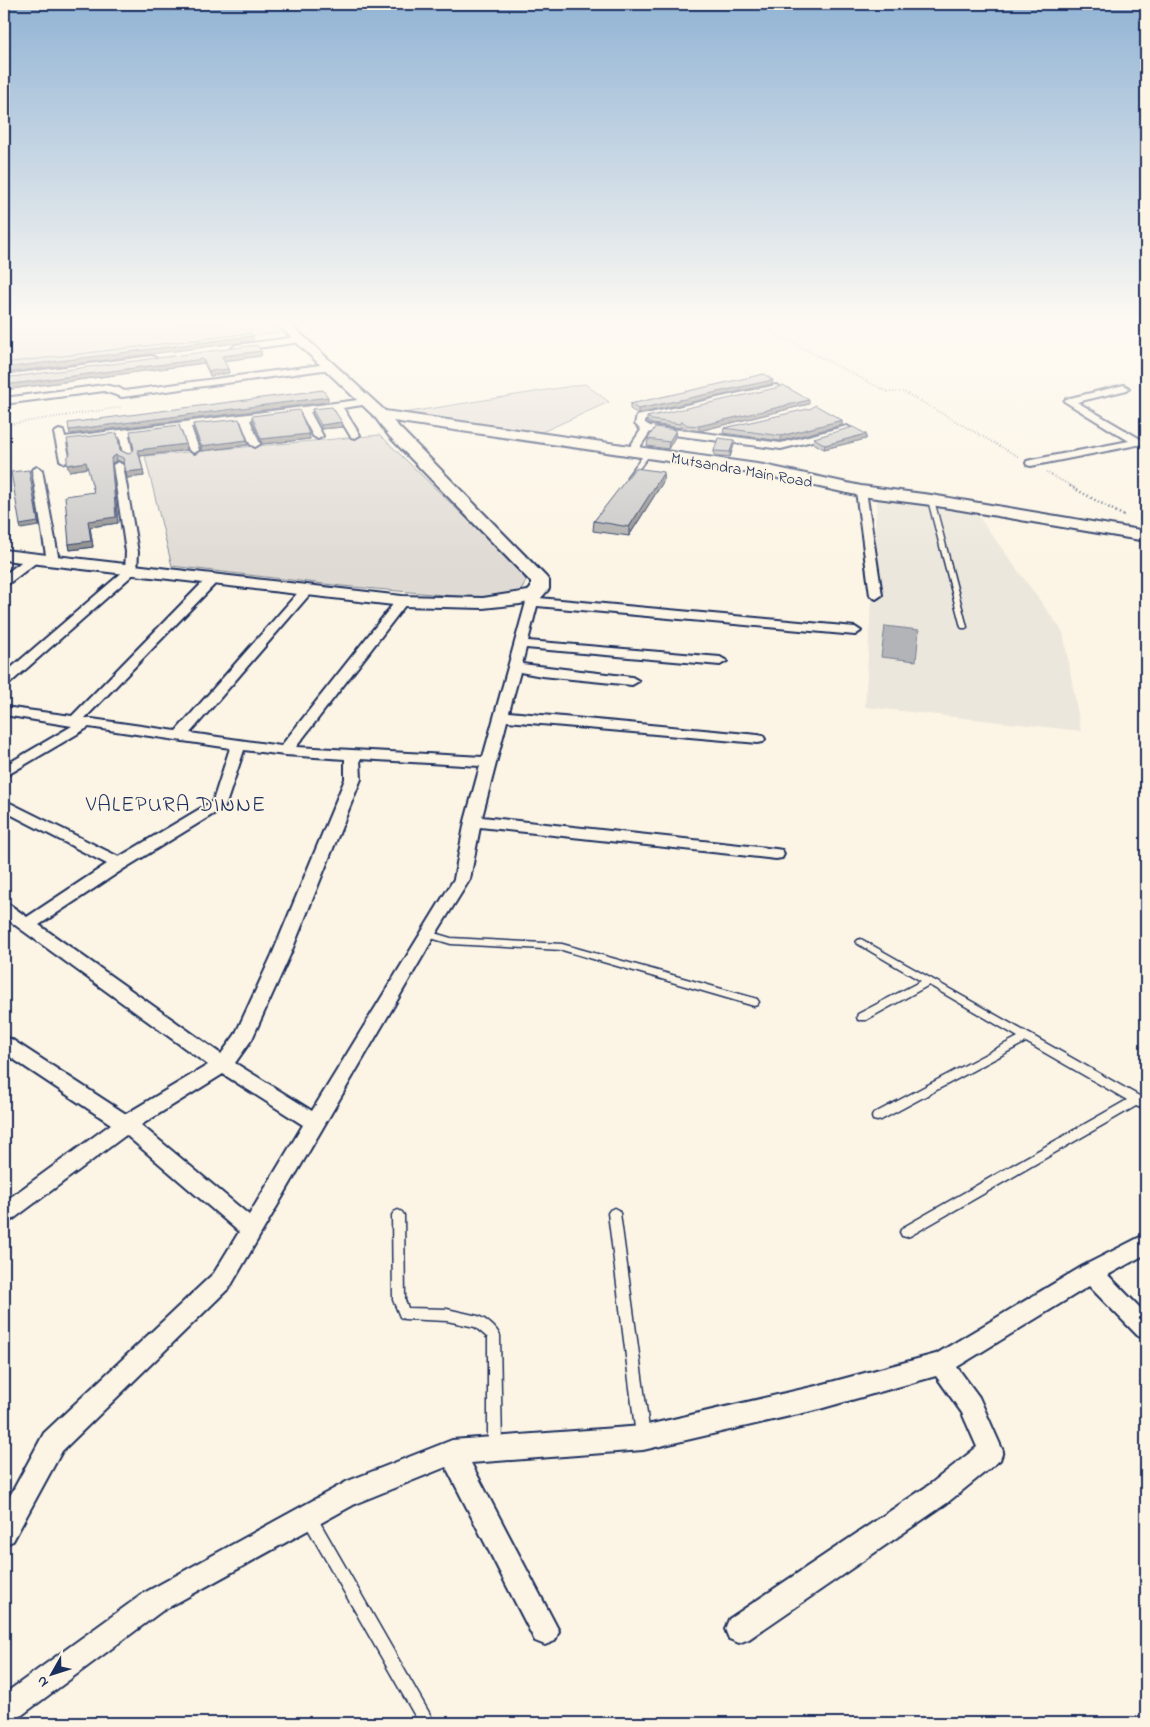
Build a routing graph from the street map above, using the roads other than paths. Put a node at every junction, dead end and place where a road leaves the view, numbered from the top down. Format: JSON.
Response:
{"nodes":[{"id":1,"x":350,"y":404,"type":"edge"},
{"id":2,"x":368,"y":404,"type":"edge"},
{"id":3,"x":705,"y":404,"type":"edge"},
{"id":4,"x":1073,"y":404,"type":"edge"},
{"id":5,"x":336,"y":405,"type":"junction"},
{"id":6,"x":304,"y":410,"type":"junction"},
{"id":7,"x":380,"y":414,"type":"junction"},
{"id":8,"x":244,"y":417,"type":"junction"},
{"id":9,"x":185,"y":425,"type":"junction"},
{"id":10,"x":847,"y":428,"type":"edge"},
{"id":11,"x":647,"y":429,"type":"junction"},
{"id":12,"x":724,"y":429,"type":"edge"},
{"id":13,"x":124,"y":433,"type":"junction"},
{"id":14,"x":356,"y":435,"type":"dead end"},
{"id":15,"x":696,"y":435,"type":"junction"},
{"id":16,"x":318,"y":436,"type":"dead end"},
{"id":17,"x":255,"y":444,"type":"dead end"},
{"id":18,"x":194,"y":450,"type":"dead end"},
{"id":19,"x":632,"y":451,"type":"junction"},
{"id":20,"x":648,"y":453,"type":"junction"},
{"id":21,"x":128,"y":455,"type":"edge"},
{"id":22,"x":65,"y":460,"type":"edge"},
{"id":23,"x":1031,"y":463,"type":"road end"},
{"id":24,"x":118,"y":465,"type":"dead end"},
{"id":25,"x":38,"y":470,"type":"dead end"},
{"id":26,"x":626,"y":483,"type":"edge"},
{"id":27,"x":861,"y":491,"type":"junction"},
{"id":28,"x":931,"y":500,"type":"junction"},
{"id":29,"x":1146,"y":536,"type":"edge"},
{"id":30,"x":4,"y":555,"type":"edge"},
{"id":31,"x":33,"y":559,"type":"junction"},
{"id":32,"x":53,"y":561,"type":"junction"},
{"id":33,"x":131,"y":571,"type":"junction"},
{"id":34,"x":212,"y":580,"type":"junction"},
{"id":35,"x":4,"y":582,"type":"edge"},
{"id":36,"x":306,"y":591,"type":"junction"},
{"id":37,"x":876,"y":595,"type":"dead end"},
{"id":38,"x":534,"y":599,"type":"junction"},
{"id":39,"x":402,"y":601,"type":"junction"},
{"id":40,"x":964,"y":627,"type":"dead end"},
{"id":41,"x":855,"y":631,"type":"dead end"},
{"id":42,"x":521,"y":644,"type":"junction"},
{"id":43,"x":720,"y":661,"type":"dead end"},
{"id":44,"x":515,"y":667,"type":"junction"},
{"id":45,"x":4,"y":681,"type":"edge"},
{"id":46,"x":632,"y":681,"type":"dead end"},
{"id":47,"x":6,"y":714,"type":"edge"},
{"id":48,"x":502,"y":716,"type":"junction"},
{"id":49,"x":80,"y":723,"type":"junction"},
{"id":50,"x":180,"y":736,"type":"junction"},
{"id":51,"x":758,"y":739,"type":"dead end"},
{"id":52,"x":238,"y":745,"type":"junction"},
{"id":53,"x":285,"y":751,"type":"junction"},
{"id":54,"x":352,"y":755,"type":"junction"},
{"id":55,"x":490,"y":762,"type":"junction"},
{"id":56,"x":4,"y":772,"type":"edge"},
{"id":57,"x":4,"y":805,"type":"edge"},
{"id":58,"x":473,"y":821,"type":"junction"},
{"id":59,"x":776,"y":854,"type":"dead end"},
{"id":60,"x":119,"y":864,"type":"junction"},
{"id":61,"x":4,"y":909,"type":"edge"},
{"id":62,"x":26,"y":925,"type":"junction"},
{"id":63,"x":426,"y":934,"type":"junction"},
{"id":64,"x":861,"y":942,"type":"dead end"},
{"id":65,"x":928,"y":981,"type":"junction"},
{"id":66,"x":754,"y":1002,"type":"dead end"},
{"id":67,"x":862,"y":1018,"type":"dead end"},
{"id":68,"x":1027,"y":1038,"type":"junction"},
{"id":69,"x":4,"y":1044,"type":"edge"},
{"id":70,"x":223,"y":1065,"type":"junction"},
{"id":71,"x":1142,"y":1103,"type":"edge"},
{"id":72,"x":877,"y":1117,"type":"dead end"},
{"id":73,"x":316,"y":1123,"type":"junction"},
{"id":74,"x":126,"y":1124,"type":"junction"},
{"id":75,"x":614,"y":1213,"type":"dead end"},
{"id":76,"x":4,"y":1214,"type":"edge"},
{"id":77,"x":398,"y":1215,"type":"dead end"},
{"id":78,"x":252,"y":1230,"type":"junction"},
{"id":79,"x":906,"y":1232,"type":"dead end"},
{"id":80,"x":1146,"y":1243,"type":"edge"},
{"id":81,"x":1091,"y":1273,"type":"junction"},
{"id":82,"x":1146,"y":1329,"type":"edge"},
{"id":83,"x":941,"y":1364,"type":"junction"},
{"id":84,"x":643,"y":1438,"type":"junction"},
{"id":85,"x":495,"y":1450,"type":"junction"},
{"id":86,"x":452,"y":1452,"type":"junction"},
{"id":87,"x":308,"y":1516,"type":"junction"},
{"id":88,"x":4,"y":1532,"type":"edge"},
{"id":89,"x":739,"y":1629,"type":"dead end"},
{"id":90,"x":545,"y":1631,"type":"dead end"},
{"id":91,"x":4,"y":1711,"type":"edge"},
{"id":92,"x":11,"y":1723,"type":"edge"},
{"id":93,"x":427,"y":1723,"type":"edge"}],
"edges":[{"from":1,"to":5,"type":"street"},
{"from":2,"to":7,"type":"street","name":"Mutsandra Main Road"},
{"from":3,"to":11,"type":"street"},
{"from":4,"to":23,"type":"street"},
{"from":5,"to":6,"type":"street"},
{"from":5,"to":14,"type":"street"},
{"from":6,"to":8,"type":"street"},
{"from":6,"to":16,"type":"street"},
{"from":7,"to":19,"type":"street","name":"Mutsandra Main Road"},
{"from":7,"to":38,"type":"street"},
{"from":8,"to":9,"type":"street"},
{"from":8,"to":17,"type":"street"},
{"from":9,"to":13,"type":"street"},
{"from":9,"to":18,"type":"street"},
{"from":10,"to":15,"type":"street"},
{"from":11,"to":15,"type":"street"},
{"from":11,"to":19,"type":"street"},
{"from":12,"to":15,"type":"street"},
{"from":13,"to":21,"type":"street"},
{"from":13,"to":22,"type":"street"},
{"from":19,"to":20,"type":"street","name":"Mutsandra Main Road"},
{"from":20,"to":26,"type":"lane"},
{"from":20,"to":27,"type":"street","name":"Mutsandra Main Road"},
{"from":24,"to":33,"type":"street"},
{"from":25,"to":32,"type":"street"},
{"from":27,"to":28,"type":"street","name":"Mutsandra Main Road"},
{"from":27,"to":37,"type":"street"},
{"from":28,"to":29,"type":"street","name":"Mutsandra Main Road"},
{"from":28,"to":40,"type":"lane"},
{"from":30,"to":31,"type":"street"},
{"from":31,"to":32,"type":"street"},
{"from":31,"to":35,"type":"street"},
{"from":32,"to":33,"type":"street"},
{"from":33,"to":34,"type":"street"},
{"from":33,"to":45,"type":"street"},
{"from":34,"to":36,"type":"street"},
{"from":34,"to":49,"type":"street"},
{"from":36,"to":39,"type":"street"},
{"from":36,"to":50,"type":"street"},
{"from":38,"to":39,"type":"street"},
{"from":38,"to":41,"type":"street"},
{"from":38,"to":42,"type":"street"},
{"from":39,"to":53,"type":"street"},
{"from":42,"to":43,"type":"street"},
{"from":42,"to":44,"type":"street"},
{"from":44,"to":46,"type":"street"},
{"from":44,"to":48,"type":"street"},
{"from":47,"to":49,"type":"street"},
{"from":48,"to":51,"type":"street"},
{"from":48,"to":55,"type":"street"},
{"from":49,"to":50,"type":"street"},
{"from":49,"to":56,"type":"street"},
{"from":50,"to":52,"type":"street"},
{"from":52,"to":53,"type":"street"},
{"from":52,"to":60,"type":"street"},
{"from":53,"to":54,"type":"street"},
{"from":54,"to":55,"type":"street"},
{"from":54,"to":70,"type":"street"},
{"from":55,"to":58,"type":"street"},
{"from":57,"to":60,"type":"street"},
{"from":58,"to":59,"type":"street"},
{"from":58,"to":63,"type":"street"},
{"from":60,"to":62,"type":"street"},
{"from":61,"to":62,"type":"street"},
{"from":62,"to":70,"type":"street"},
{"from":63,"to":66,"type":"lane"},
{"from":63,"to":73,"type":"street"},
{"from":64,"to":65,"type":"lane"},
{"from":65,"to":67,"type":"lane"},
{"from":65,"to":68,"type":"lane"},
{"from":68,"to":71,"type":"lane"},
{"from":68,"to":72,"type":"lane"},
{"from":69,"to":74,"type":"street"},
{"from":70,"to":73,"type":"street"},
{"from":70,"to":74,"type":"street"},
{"from":71,"to":79,"type":"lane"},
{"from":73,"to":78,"type":"street"},
{"from":74,"to":76,"type":"street"},
{"from":74,"to":78,"type":"street"},
{"from":75,"to":84,"type":"lane"},
{"from":77,"to":85,"type":"lane"},
{"from":78,"to":88,"type":"street"},
{"from":80,"to":81,"type":"street"},
{"from":81,"to":82,"type":"street"},
{"from":81,"to":83,"type":"street"},
{"from":83,"to":84,"type":"street"},
{"from":83,"to":89,"type":"street"},
{"from":84,"to":85,"type":"street"},
{"from":85,"to":86,"type":"street"},
{"from":86,"to":87,"type":"street"},
{"from":86,"to":90,"type":"street"},
{"from":87,"to":91,"type":"street"},
{"from":87,"to":93,"type":"lane"},
{"from":91,"to":92,"type":"street"}]}
